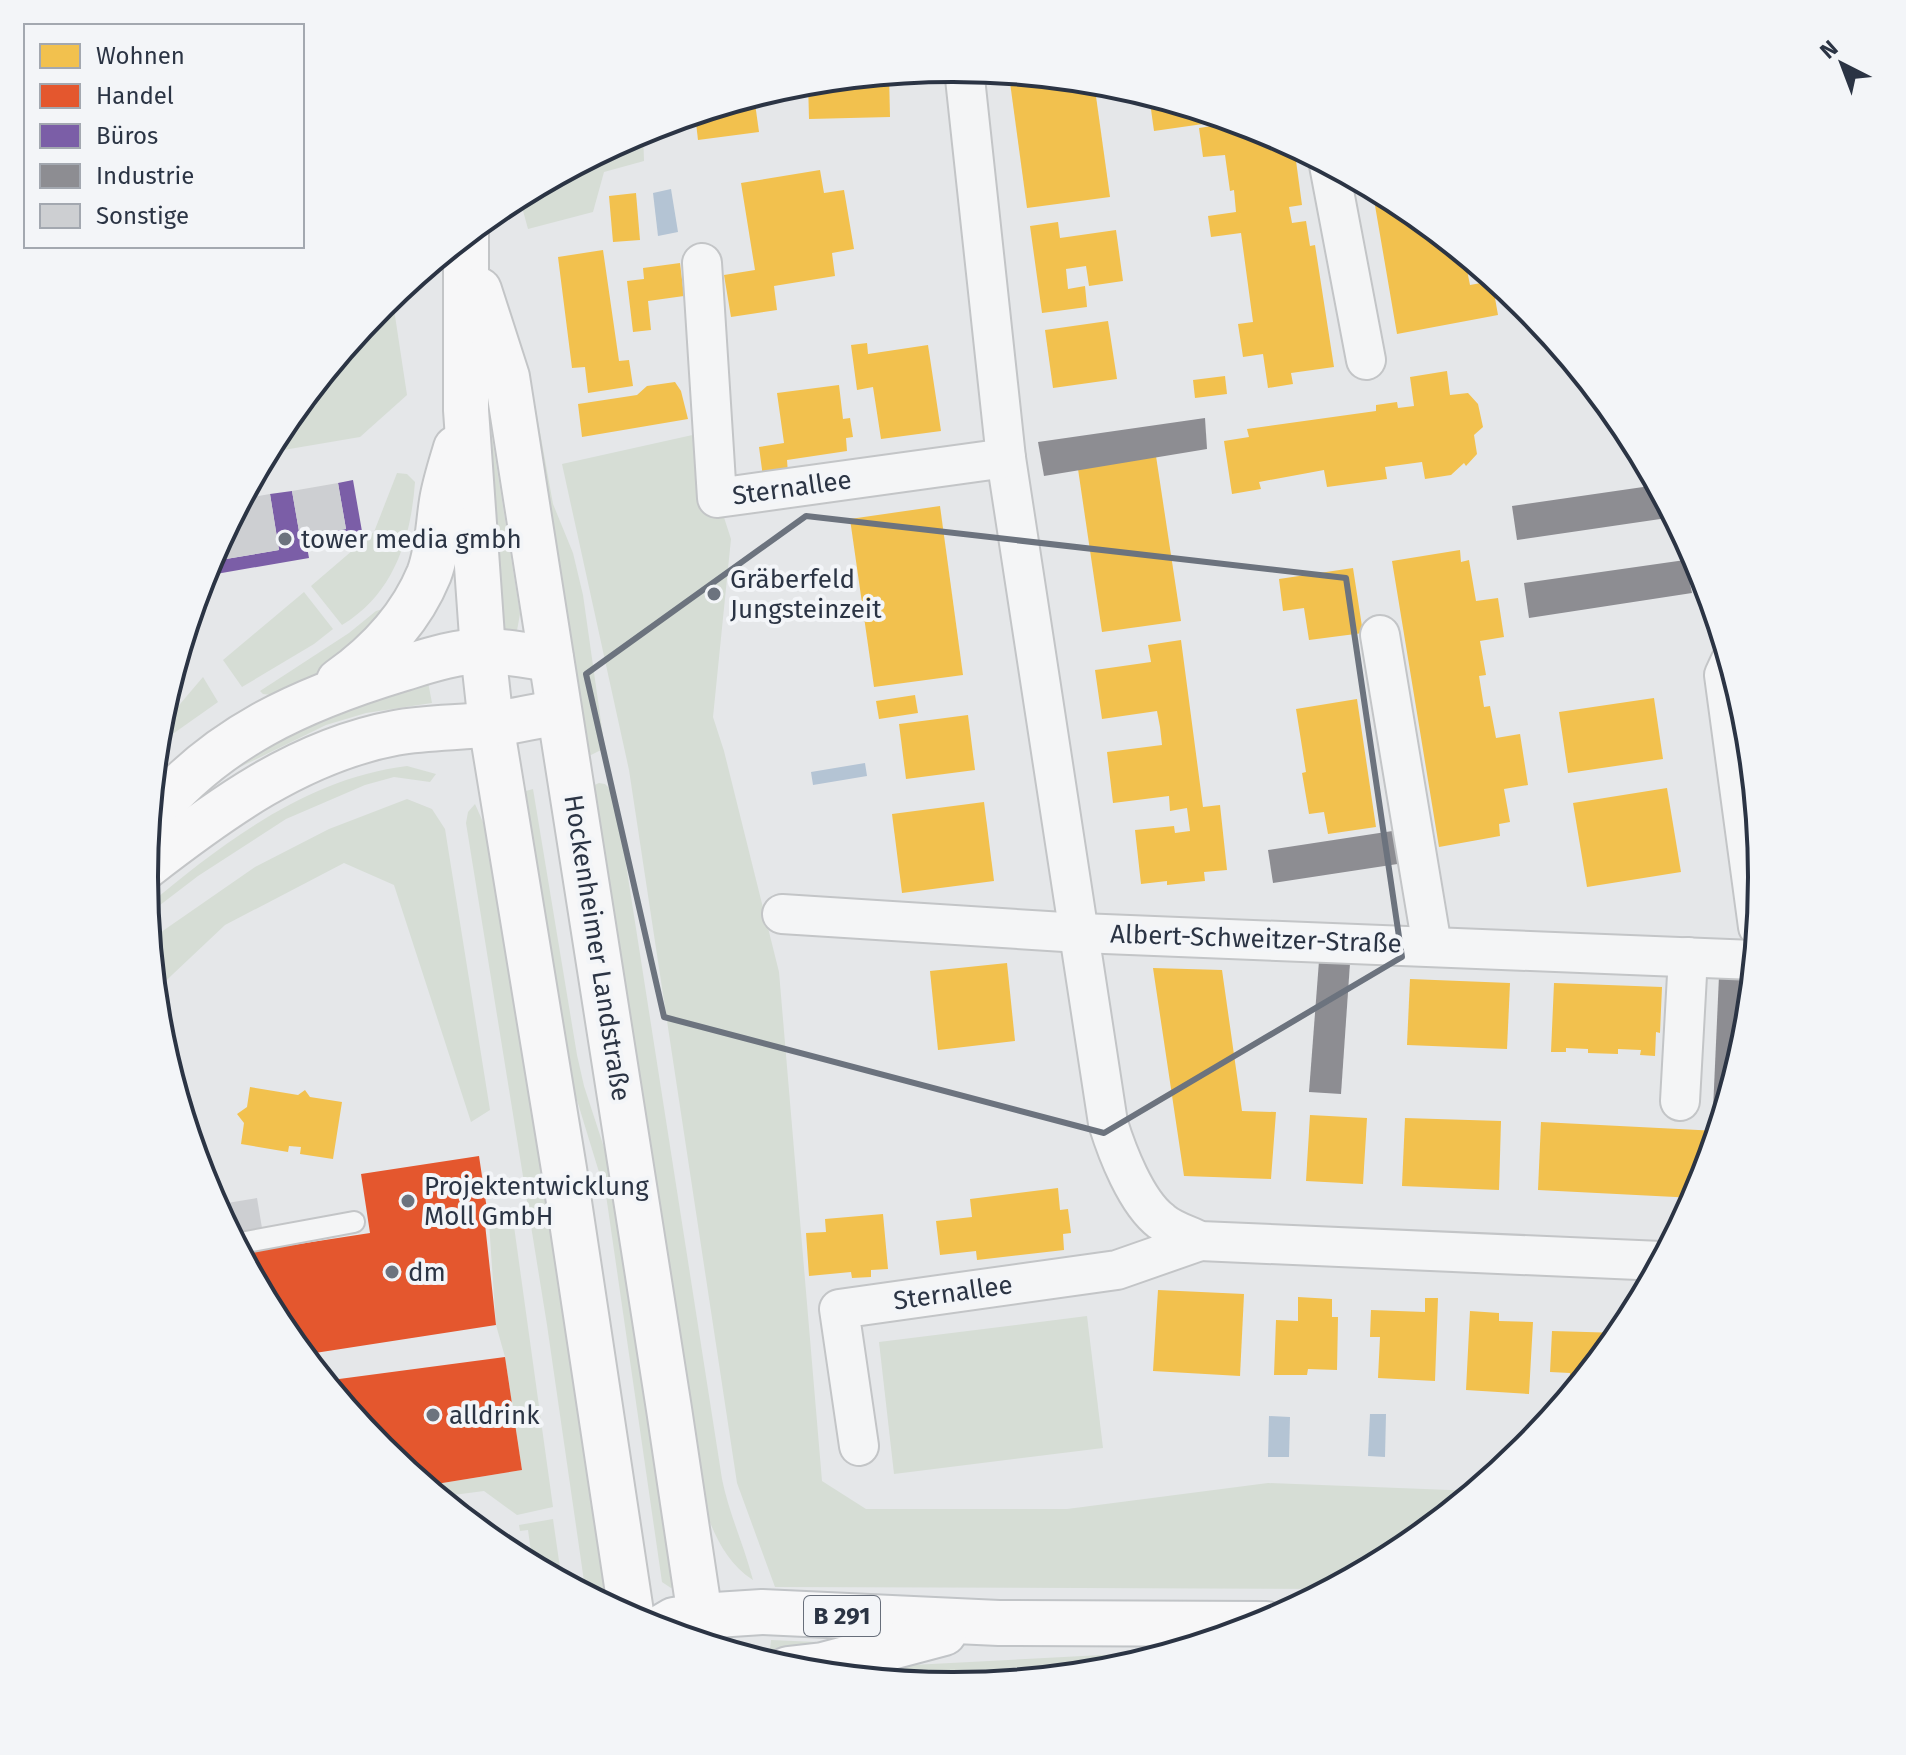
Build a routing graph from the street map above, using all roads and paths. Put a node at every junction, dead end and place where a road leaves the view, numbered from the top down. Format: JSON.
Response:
{"nodes":[{"id":1,"x":965,"y":82,"type":"edge"},
{"id":2,"x":1332,"y":178,"type":"edge"},
{"id":3,"x":467,"y":247,"type":"edge"},
{"id":4,"x":467,"y":248,"type":"edge"},
{"id":5,"x":702,"y":263,"type":"dead end"},
{"id":6,"x":1366,"y":360,"type":"dead end"},
{"id":7,"x":466,"y":410,"type":"junction"},
{"id":8,"x":1006,"y":458,"type":"junction"},
{"id":9,"x":1380,"y":635,"type":"dead end"},
{"id":10,"x":483,"y":651,"type":"junction"},
{"id":11,"x":551,"y":659,"type":"junction"},
{"id":12,"x":320,"y":696,"type":"junction"},
{"id":13,"x":1727,"y":697,"type":"edge"},
{"id":14,"x":559,"y":712,"type":"junction"},
{"id":15,"x":491,"y":724,"type":"junction"},
{"id":16,"x":161,"y":805,"type":"edge"},
{"id":17,"x":1747,"y":849,"type":"edge"},
{"id":18,"x":158,"y":857,"type":"edge"},
{"id":19,"x":782,"y":914,"type":"dead end"},
{"id":20,"x":1080,"y":933,"type":"junction"},
{"id":21,"x":1432,"y":946,"type":"junction"},
{"id":22,"x":1688,"y":957,"type":"junction"},
{"id":23,"x":1744,"y":960,"type":"edge"},
{"id":24,"x":1680,"y":1101,"type":"dead end"},
{"id":25,"x":354,"y":1222,"type":"dead end"},
{"id":26,"x":1200,"y":1241,"type":"junction"},
{"id":27,"x":247,"y":1242,"type":"edge"},
{"id":28,"x":1650,"y":1261,"type":"edge"},
{"id":29,"x":859,"y":1446,"type":"dead end"},
{"id":30,"x":630,"y":1604,"type":"edge"},
{"id":31,"x":672,"y":1621,"type":"edge"},
{"id":32,"x":985,"y":1622,"type":"junction"},
{"id":33,"x":1227,"y":1624,"type":"edge"},
{"id":34,"x":702,"y":1630,"type":"edge"},
{"id":35,"x":831,"y":1663,"type":"edge"}],
"edges":[{"from":1,"to":8,"type":"street","name":"Sternallee"},
{"from":2,"to":6,"type":"street"},
{"from":3,"to":11,"type":"main road","name":"Hockenheimer Landstraße"},
{"from":4,"to":7,"type":"main road","name":"Hockenheimer Landstraße"},
{"from":5,"to":8,"type":"street","name":"Sternallee"},
{"from":7,"to":10,"type":"main road","name":"Hockenheimer Landstraße"},
{"from":7,"to":12,"type":"main road"},
{"from":8,"to":20,"type":"street","name":"Sternallee"},
{"from":9,"to":21,"type":"street","name":"Albert-Schweitzer-Straße"},
{"from":10,"to":11,"type":"main road"},
{"from":10,"to":12,"type":"main road"},
{"from":10,"to":15,"type":"main road","name":"Hockenheimer Landstraße"},
{"from":11,"to":14,"type":"main road","name":"Hockenheimer Landstraße"},
{"from":12,"to":16,"type":"main road"},
{"from":13,"to":17,"type":"street"},
{"from":14,"to":15,"type":"main road"},
{"from":14,"to":34,"type":"main road","name":"Hockenheimer Landstraße"},
{"from":15,"to":18,"type":"main road"},
{"from":15,"to":30,"type":"main road","name":"Hockenheimer Landstraße"},
{"from":19,"to":20,"type":"street"},
{"from":20,"to":21,"type":"street","name":"Albert-Schweitzer-Straße"},
{"from":20,"to":26,"type":"street","name":"Sternallee"},
{"from":21,"to":22,"type":"street","name":"Albert-Schweitzer-Straße"},
{"from":22,"to":23,"type":"street","name":"Albert-Schweitzer-Straße"},
{"from":22,"to":24,"type":"street"},
{"from":25,"to":27,"type":"lane"},
{"from":26,"to":28,"type":"street","name":"Sternallee"},
{"from":26,"to":29,"type":"street","name":"Sternallee"},
{"from":31,"to":34,"type":"main road","number":"B 291"},
{"from":32,"to":33,"type":"main road","number":"B 291"},
{"from":32,"to":34,"type":"main road","number":"B 291"},
{"from":32,"to":35,"type":"main road","number":"B 291"}]}
